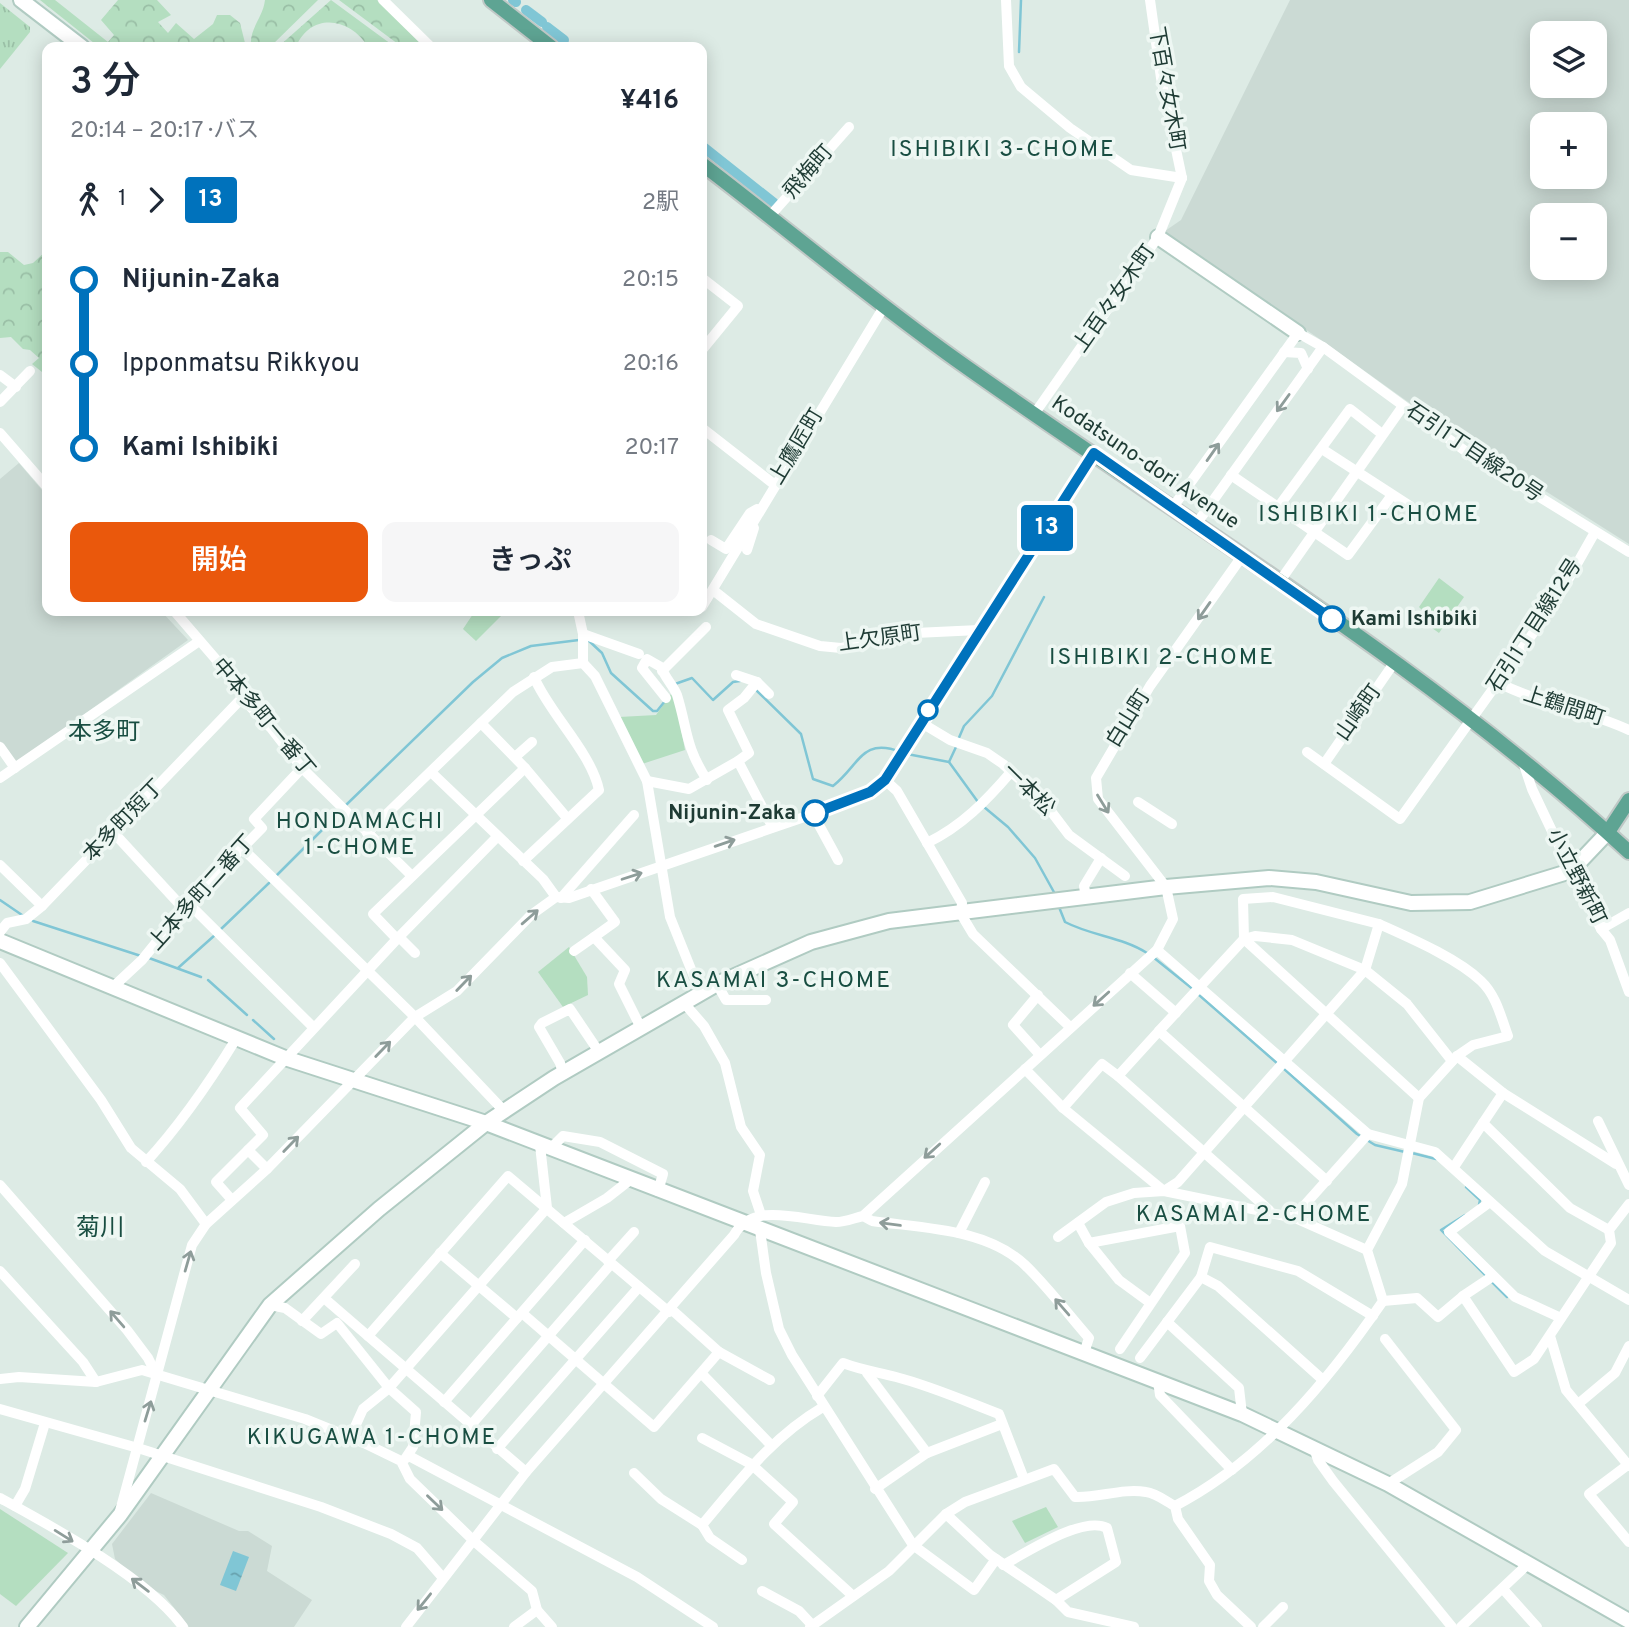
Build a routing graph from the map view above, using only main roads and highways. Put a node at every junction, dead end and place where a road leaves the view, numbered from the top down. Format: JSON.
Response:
{"nodes":[{"id":1,"x":491,"y":0,"type":"edge"},
{"id":2,"x":540,"y":42,"type":"edge"},
{"id":3,"x":707,"y":168,"type":"edge"},
{"id":4,"x":1629,"y":800,"type":"edge"},
{"id":5,"x":1608,"y":832,"type":"junction"},
{"id":6,"x":1629,"y":852,"type":"edge"}],
"edges":[{"from":1,"to":2,"type":"main road"},
{"from":3,"to":5,"type":"main road","name":"Kodatsuno-dori Avenue"},
{"from":4,"to":5,"type":"main road"},
{"from":5,"to":6,"type":"main road","name":"Kodatsuno-dori Avenue"}]}
